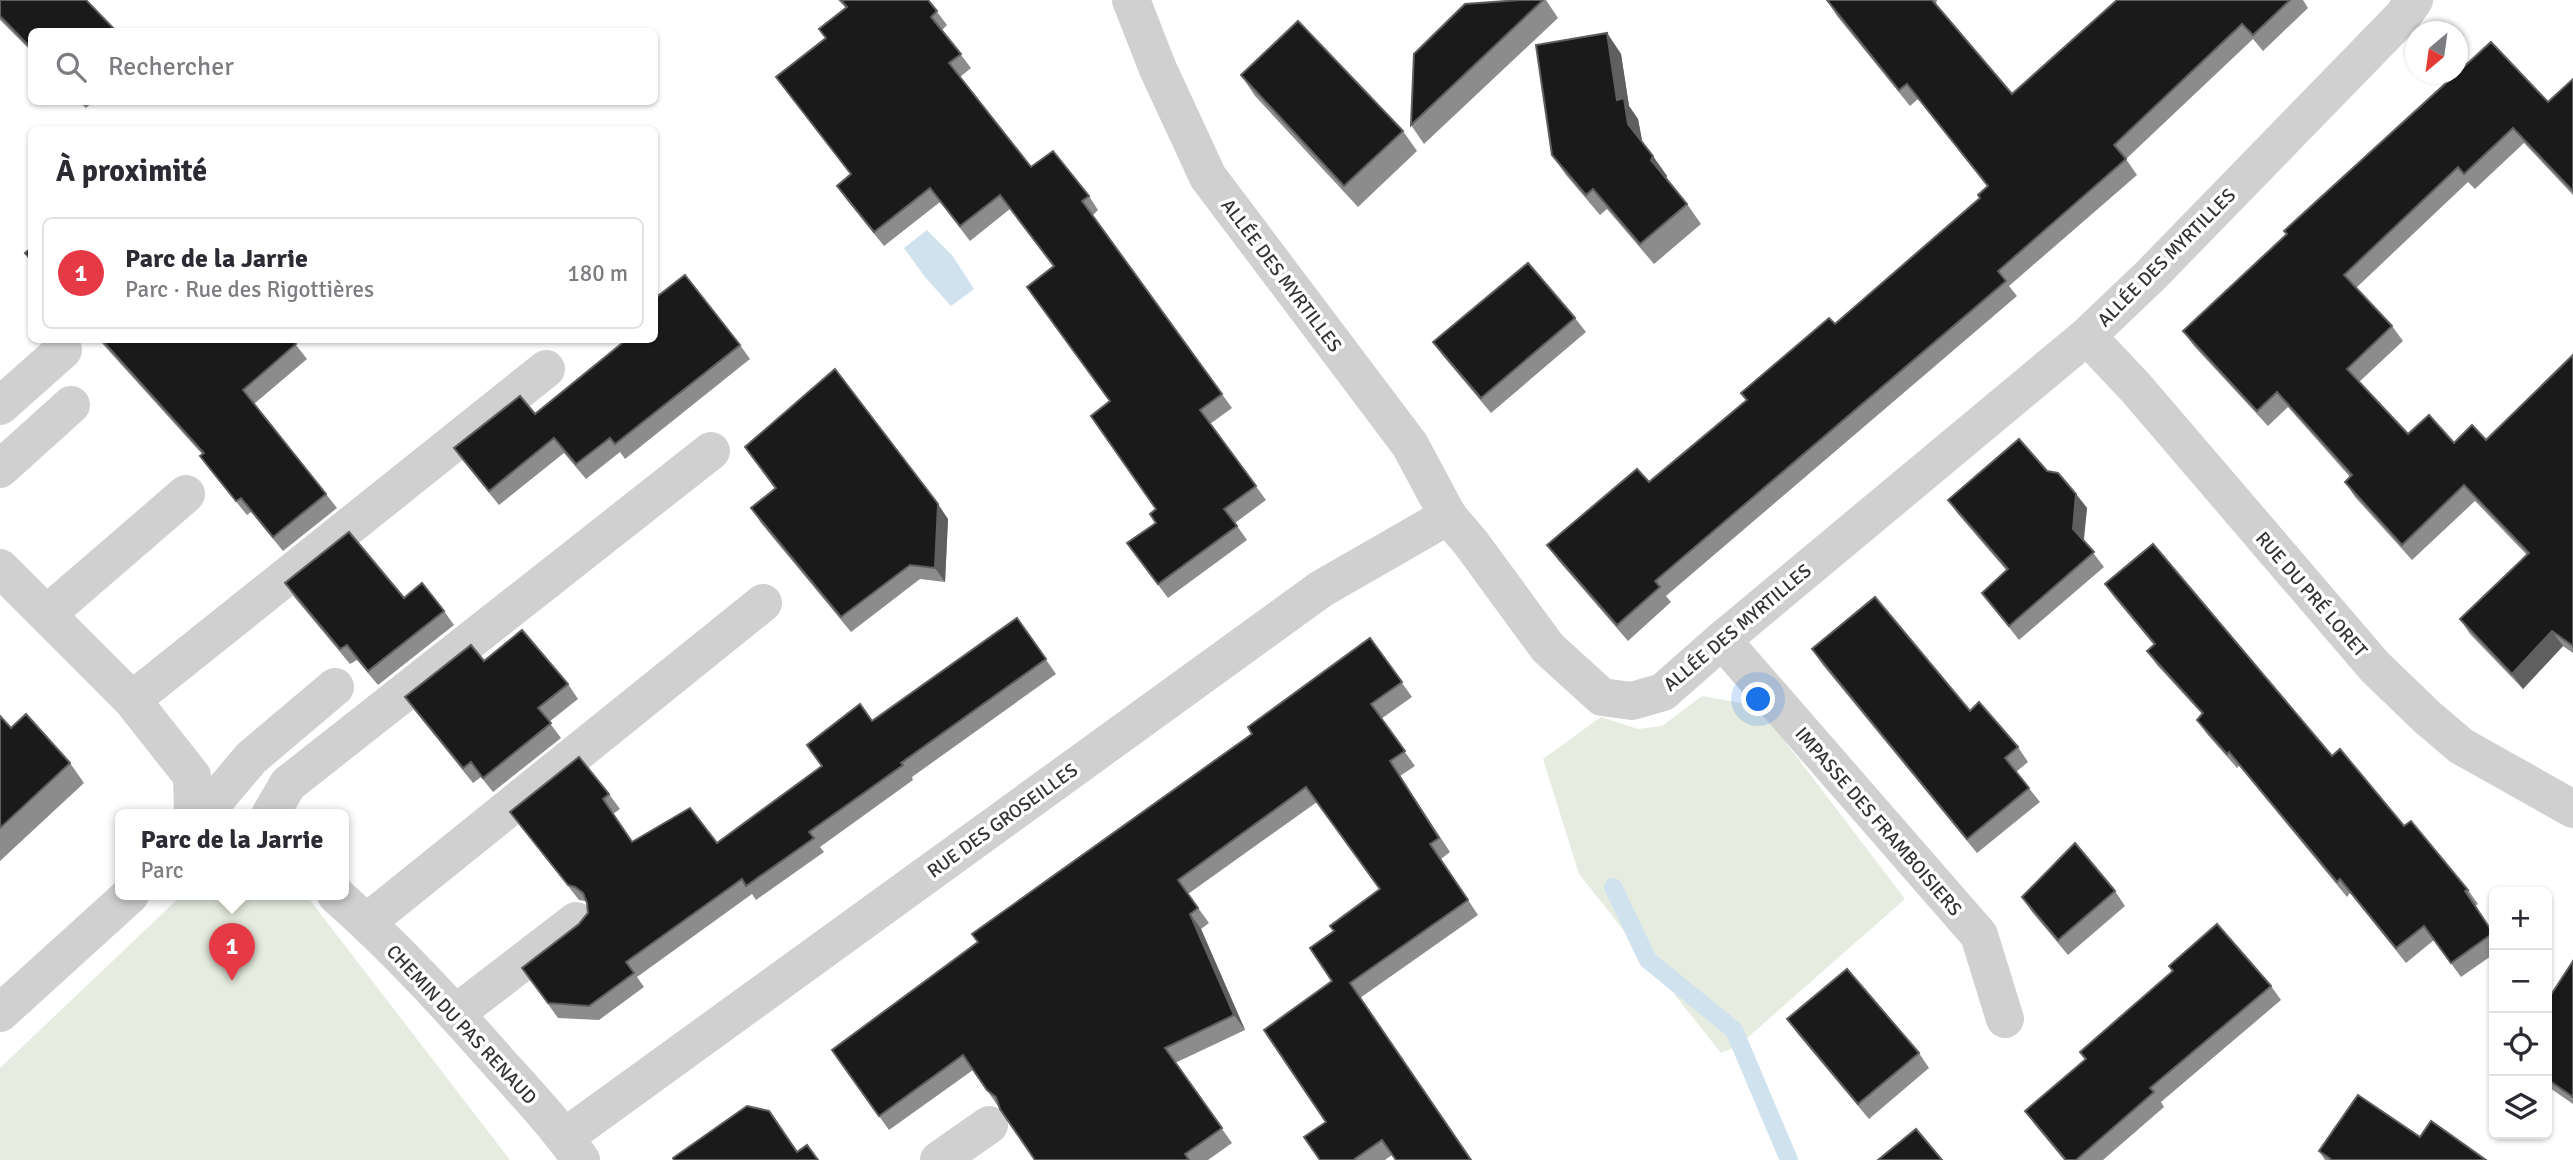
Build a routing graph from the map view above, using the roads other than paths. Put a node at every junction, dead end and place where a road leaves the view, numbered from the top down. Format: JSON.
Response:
{"nodes":[{"id":1,"x":1131,"y":0,"type":"edge"},
{"id":2,"x":2414,"y":0,"type":"edge"},
{"id":3,"x":2087,"y":337,"type":"junction"},
{"id":4,"x":63,"y":350,"type":"dead end"},
{"id":5,"x":546,"y":369,"type":"dead end"},
{"id":6,"x":71,"y":405,"type":"dead end"},
{"id":7,"x":0,"y":406,"type":"edge"},
{"id":8,"x":711,"y":451,"type":"dead end"},
{"id":9,"x":0,"y":469,"type":"edge"},
{"id":10,"x":186,"y":494,"type":"dead end"},
{"id":11,"x":1448,"y":516,"type":"junction"},
{"id":12,"x":0,"y":568,"type":"edge"},
{"id":13,"x":764,"y":603,"type":"dead end"},
{"id":14,"x":47,"y":614,"type":"junction"},
{"id":15,"x":1722,"y":640,"type":"junction"},
{"id":16,"x":335,"y":687,"type":"dead end"},
{"id":17,"x":132,"y":700,"type":"junction"},
{"id":18,"x":193,"y":809,"type":"edge"},
{"id":19,"x":208,"y":809,"type":"edge"},
{"id":20,"x":273,"y":809,"type":"edge"},
{"id":21,"x":2573,"y":809,"type":"edge"},
{"id":22,"x":124,"y":900,"type":"edge"},
{"id":23,"x":341,"y":900,"type":"edge"},
{"id":24,"x":576,"y":921,"type":"dead end"},
{"id":25,"x":367,"y":922,"type":"junction"},
{"id":26,"x":0,"y":1013,"type":"edge"},
{"id":27,"x":455,"y":1014,"type":"junction"},
{"id":28,"x":2005,"y":1019,"type":"dead end"},
{"id":29,"x":989,"y":1125,"type":"dead end"},
{"id":30,"x":573,"y":1149,"type":"edge"},
{"id":31,"x":939,"y":1160,"type":"edge"}],
"edges":[{"from":1,"to":11,"type":"street","name":"ALLÉE DES MYRTILLES"},
{"from":2,"to":3,"type":"street","name":"ALLÉE DES MYRTILLES"},
{"from":3,"to":15,"type":"street","name":"ALLÉE DES MYRTILLES"},
{"from":3,"to":21,"type":"street","name":"RUE DU PRÉ LORET"},
{"from":4,"to":7,"type":"street"},
{"from":5,"to":17,"type":"street"},
{"from":6,"to":9,"type":"street"},
{"from":8,"to":20,"type":"street"},
{"from":10,"to":14,"type":"street"},
{"from":11,"to":15,"type":"street","name":"ALLÉE DES MYRTILLES"},
{"from":11,"to":30,"type":"street","name":"RUE DES GROSEILLES"},
{"from":12,"to":14,"type":"street"},
{"from":13,"to":25,"type":"street"},
{"from":14,"to":17,"type":"street"},
{"from":15,"to":28,"type":"street","name":"IMPASSE DES FRAMBOISIERS"},
{"from":16,"to":19,"type":"street"},
{"from":17,"to":18,"type":"street"},
{"from":22,"to":26,"type":"street"},
{"from":23,"to":25,"type":"street","name":"CHEMIN DU PAS RENAUD"},
{"from":24,"to":27,"type":"street"},
{"from":25,"to":27,"type":"street","name":"CHEMIN DU PAS RENAUD"},
{"from":27,"to":30,"type":"street","name":"CHEMIN DU PAS RENAUD"},
{"from":29,"to":31,"type":"street"}]}
